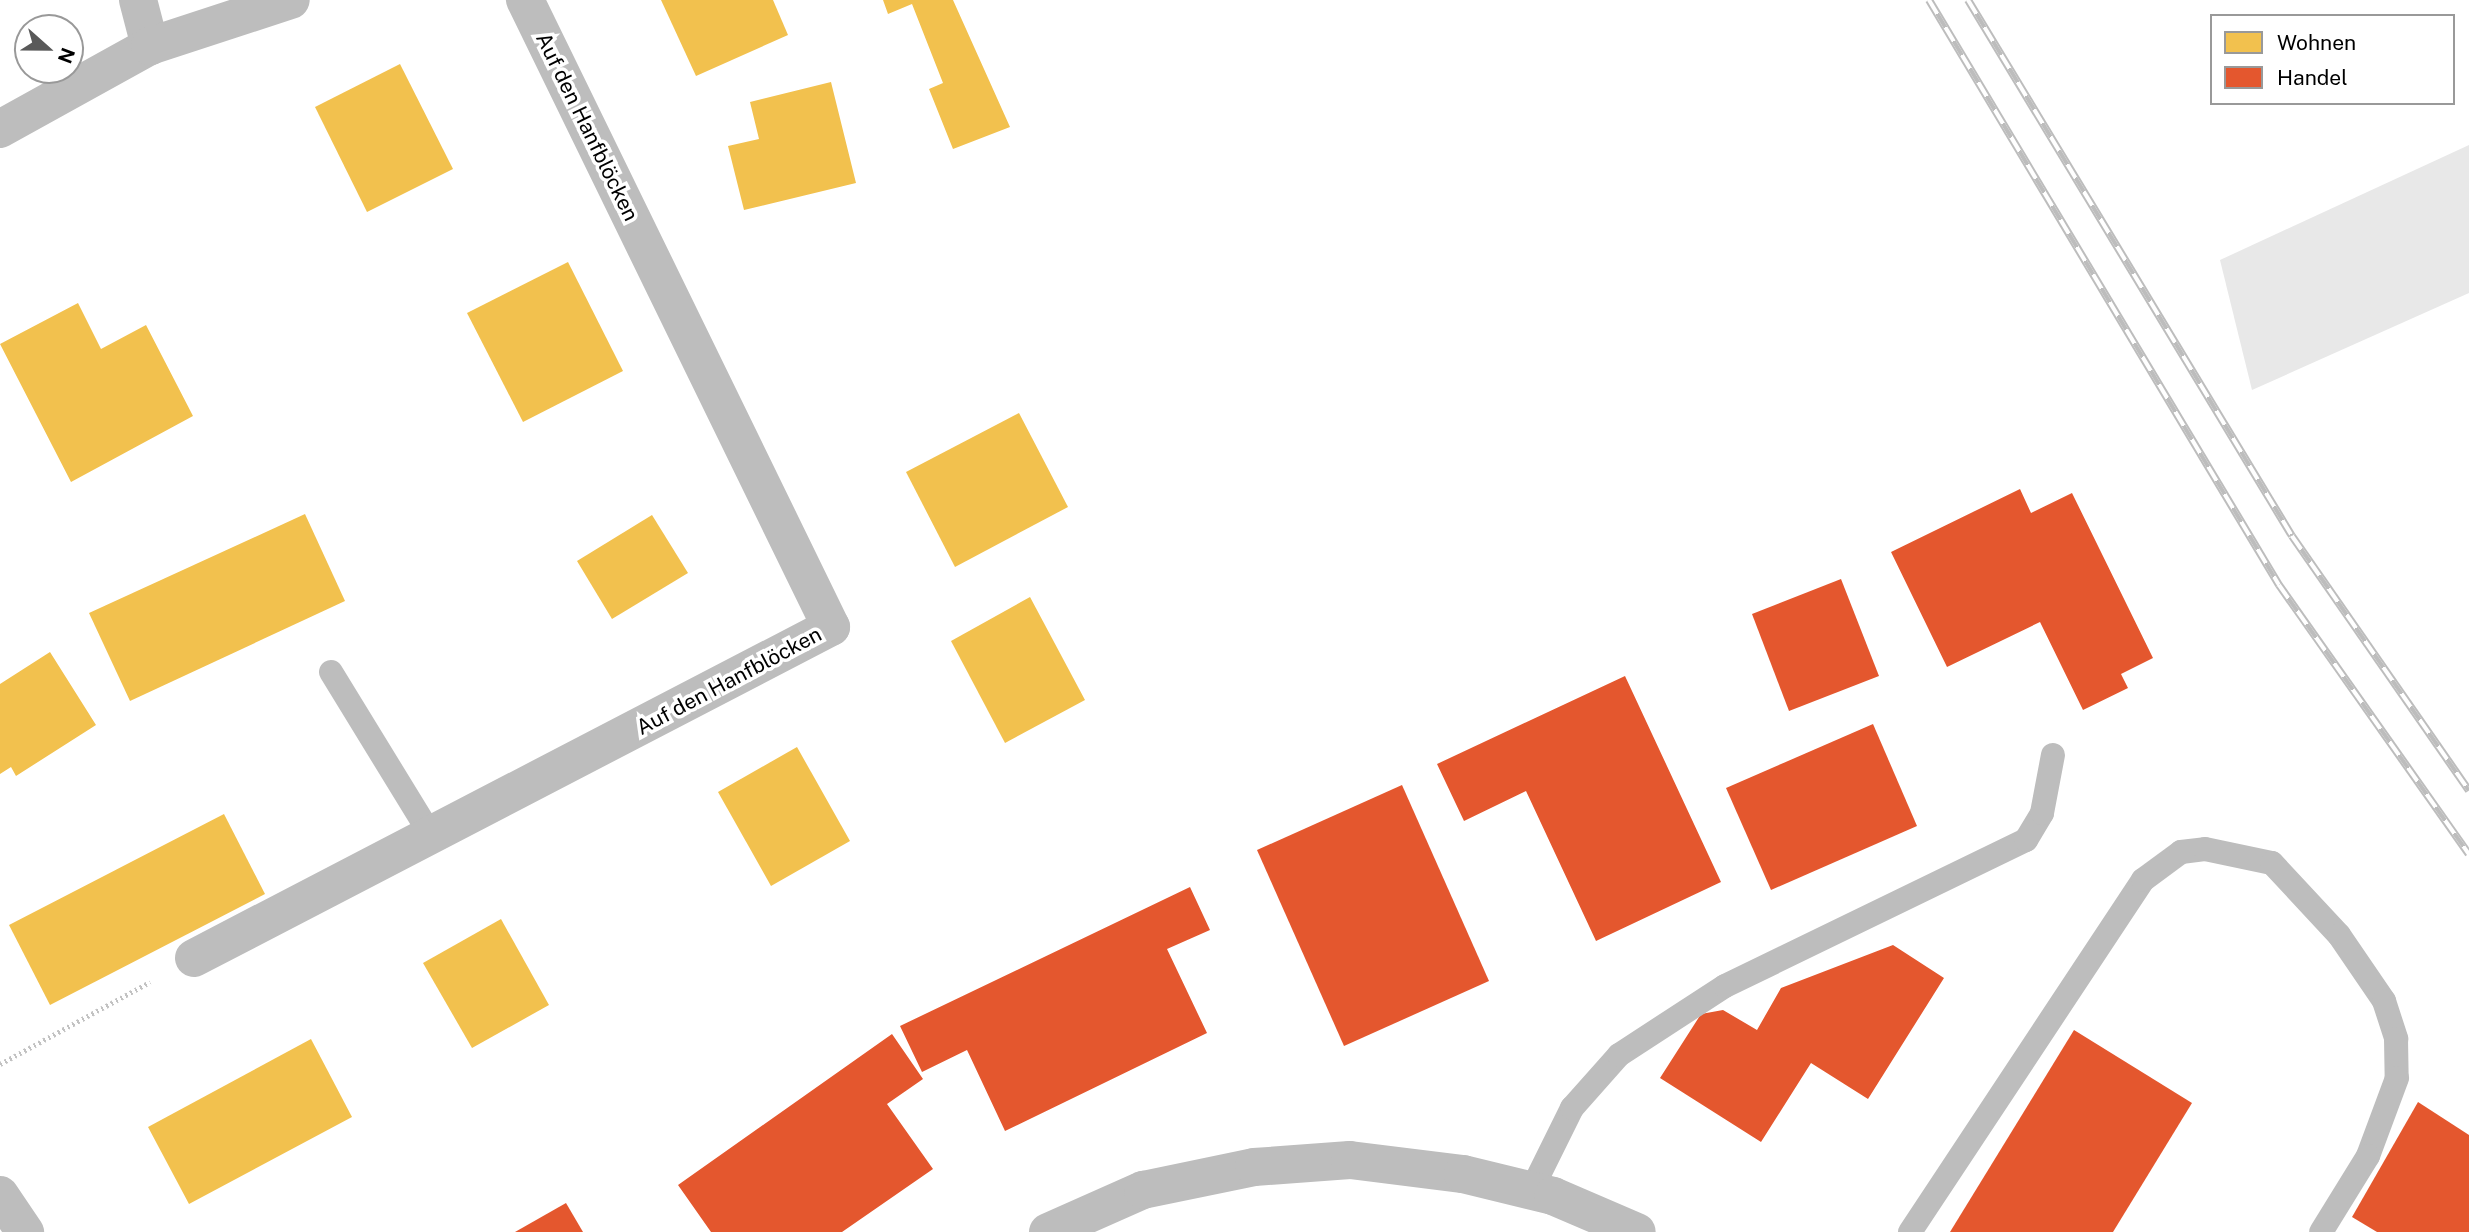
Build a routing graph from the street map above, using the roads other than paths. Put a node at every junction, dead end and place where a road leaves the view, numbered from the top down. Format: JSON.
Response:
{"nodes":[{"id":1,"x":138,"y":0,"type":"edge"},
{"id":2,"x":291,"y":0,"type":"edge"},
{"id":3,"x":525,"y":0,"type":"edge"},
{"id":4,"x":150,"y":46,"type":"junction"},
{"id":5,"x":0,"y":129,"type":"edge"},
{"id":6,"x":331,"y":672,"type":"dead end"},
{"id":7,"x":2053,"y":755,"type":"dead end"},
{"id":8,"x":432,"y":837,"type":"junction"},
{"id":9,"x":194,"y":958,"type":"road end"},
{"id":10,"x":1531,"y":1191,"type":"junction"},
{"id":11,"x":0,"y":1195,"type":"edge"},
{"id":12,"x":25,"y":1232,"type":"edge"},
{"id":13,"x":1048,"y":1232,"type":"edge"},
{"id":14,"x":1637,"y":1232,"type":"edge"},
{"id":15,"x":1910,"y":1232,"type":"edge"},
{"id":16,"x":2321,"y":1232,"type":"edge"}],
"edges":[{"from":1,"to":4,"type":"street"},
{"from":2,"to":4,"type":"street"},
{"from":3,"to":8,"type":"street","name":"Auf den Hanfblöcken"},
{"from":4,"to":5,"type":"street"},
{"from":6,"to":8,"type":"lane"},
{"from":7,"to":10,"type":"lane"},
{"from":8,"to":9,"type":"street","name":"Auf den Hanfblöcken"},
{"from":10,"to":13,"type":"street"},
{"from":10,"to":14,"type":"street"},
{"from":11,"to":12,"type":"street"},
{"from":15,"to":16,"type":"lane"}]}
